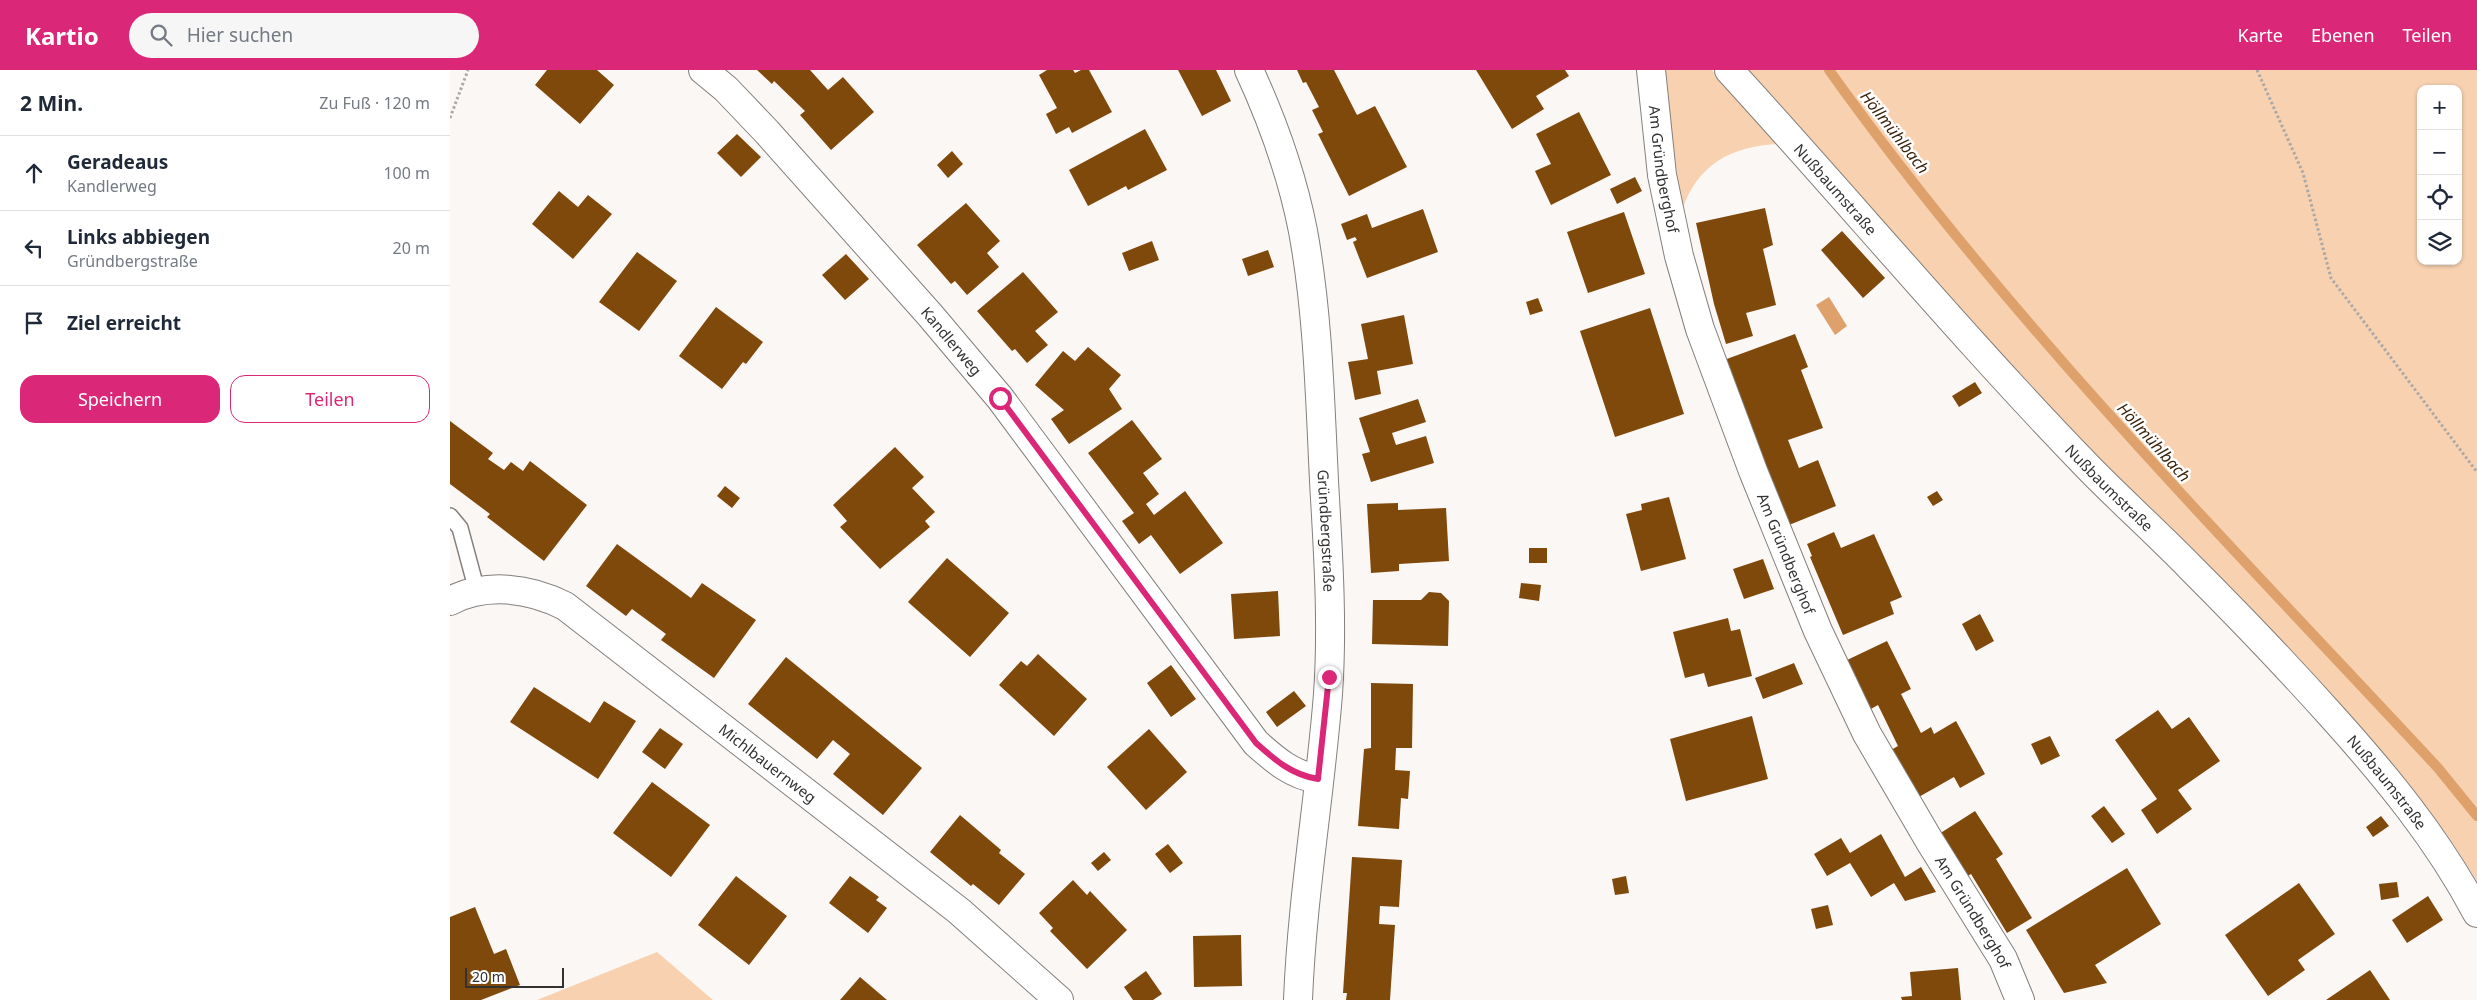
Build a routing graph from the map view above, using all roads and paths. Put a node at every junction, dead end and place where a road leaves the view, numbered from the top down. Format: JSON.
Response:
{"nodes":[{"id":1,"x":468,"y":70,"type":"edge"},
{"id":2,"x":703,"y":70,"type":"edge"},
{"id":3,"x":1249,"y":70,"type":"edge"},
{"id":4,"x":1650,"y":70,"type":"edge"},
{"id":5,"x":1729,"y":70,"type":"edge"},
{"id":6,"x":2257,"y":70,"type":"edge"},
{"id":7,"x":450,"y":118,"type":"edge"},
{"id":8,"x":2477,"y":472,"type":"edge"},
{"id":9,"x":450,"y":516,"type":"edge"},
{"id":10,"x":477,"y":591,"type":"junction"},
{"id":11,"x":450,"y":601,"type":"edge"},
{"id":12,"x":1318,"y":779,"type":"junction"},
{"id":13,"x":2477,"y":913,"type":"edge"},
{"id":14,"x":1059,"y":1000,"type":"edge"},
{"id":15,"x":1298,"y":1000,"type":"edge"},
{"id":16,"x":2020,"y":1000,"type":"edge"}],
"edges":[{"from":1,"to":7,"type":"path"},
{"from":2,"to":12,"type":"street","name":"Kandlerweg"},
{"from":3,"to":12,"type":"street","name":"Gründbergstraße"},
{"from":4,"to":16,"type":"street","name":"Am Gründberghof"},
{"from":5,"to":13,"type":"street","name":"Nußbaumstraße"},
{"from":6,"to":8,"type":"path"},
{"from":9,"to":10,"type":"lane"},
{"from":10,"to":11,"type":"street","name":"Michlbauernweg"},
{"from":10,"to":14,"type":"street","name":"Michlbauernweg"},
{"from":12,"to":15,"type":"street","name":"Gründbergstraße"}]}
